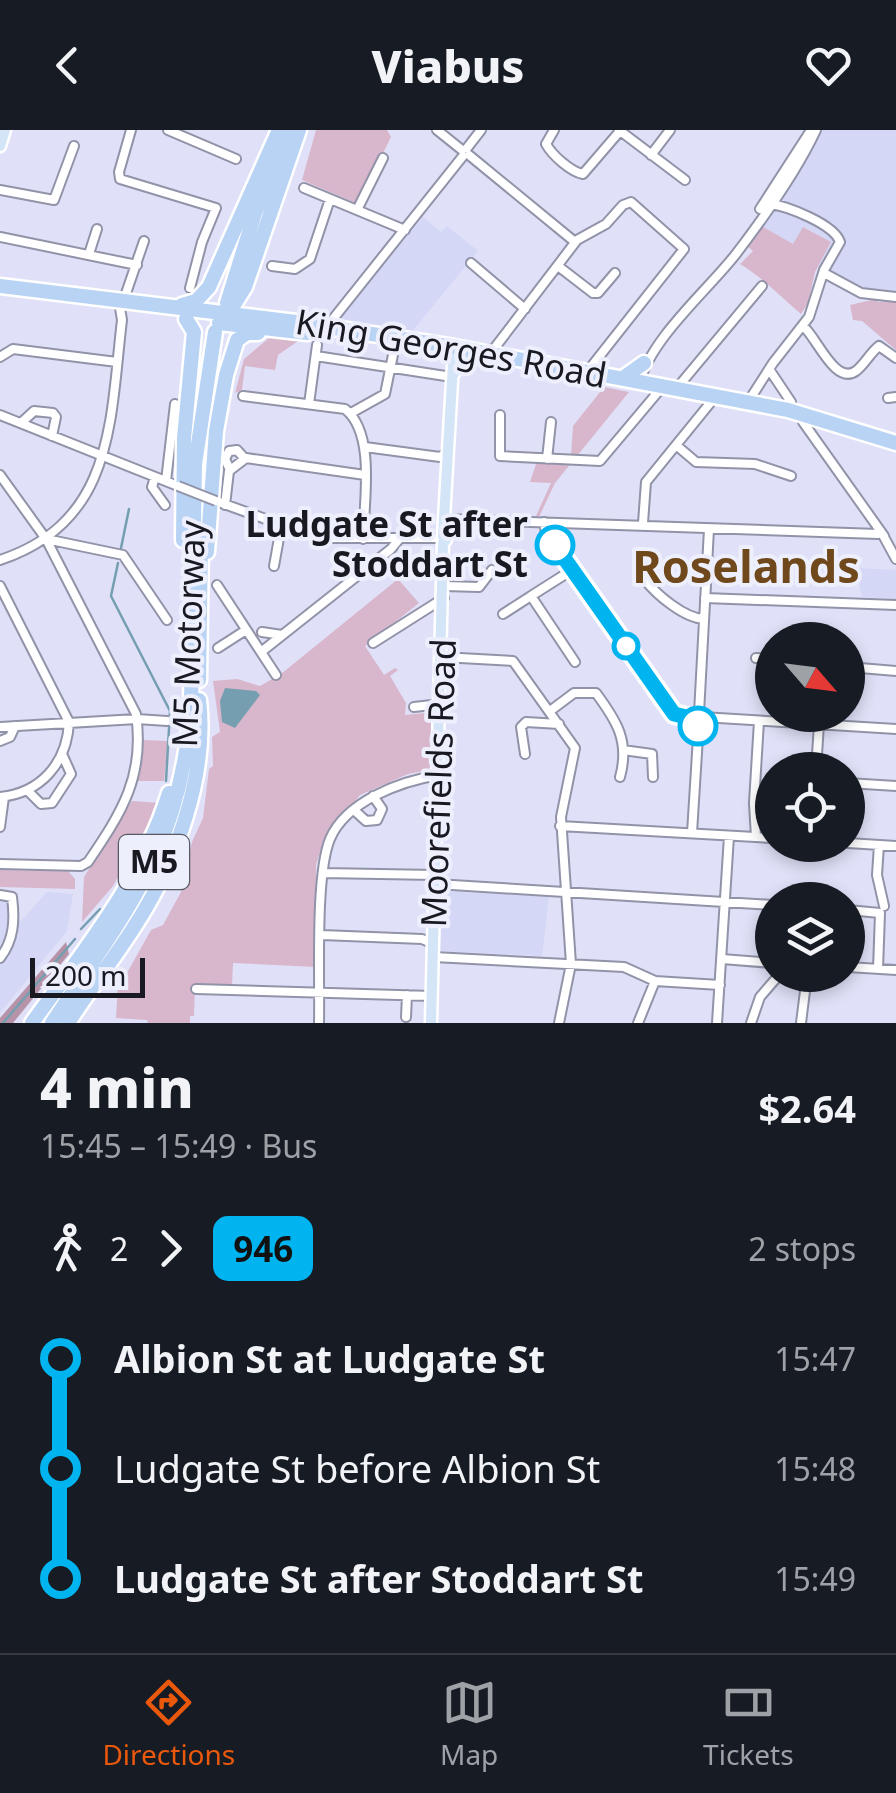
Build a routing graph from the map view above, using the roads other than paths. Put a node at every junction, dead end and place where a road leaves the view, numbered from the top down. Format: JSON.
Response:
{"nodes":[{"id":1,"x":132,"y":130,"type":"edge"},
{"id":2,"x":168,"y":130,"type":"edge"},
{"id":3,"x":284,"y":130,"type":"edge"},
{"id":4,"x":299,"y":130,"type":"edge"},
{"id":5,"x":437,"y":130,"type":"edge"},
{"id":6,"x":481,"y":130,"type":"edge"},
{"id":7,"x":554,"y":130,"type":"edge"},
{"id":8,"x":620,"y":130,"type":"edge"},
{"id":9,"x":670,"y":130,"type":"edge"},
{"id":10,"x":814,"y":130,"type":"edge"},
{"id":11,"x":74,"y":146,"type":"dead end"},
{"id":12,"x":465,"y":152,"type":"junction"},
{"id":13,"x":651,"y":154,"type":"junction"},
{"id":14,"x":383,"y":158,"type":"dead end"},
{"id":15,"x":236,"y":159,"type":"dead end"},
{"id":16,"x":685,"y":180,"type":"dead end"},
{"id":17,"x":782,"y":181,"type":"junction"},
{"id":18,"x":304,"y":188,"type":"dead end"},
{"id":19,"x":0,"y":190,"type":"edge"},
{"id":20,"x":330,"y":199,"type":"junction"},
{"id":21,"x":771,"y":202,"type":"junction"},
{"id":22,"x":357,"y":210,"type":"junction"},
{"id":23,"x":793,"y":210,"type":"junction"},
{"id":24,"x":97,"y":229,"type":"dead end"},
{"id":25,"x":405,"y":230,"type":"junction"},
{"id":26,"x":0,"y":237,"type":"edge"},
{"id":27,"x":144,"y":241,"type":"dead end"},
{"id":28,"x":575,"y":242,"type":"junction"},
{"id":29,"x":261,"y":244,"type":"junction"},
{"id":30,"x":89,"y":254,"type":"junction"},
{"id":31,"x":471,"y":264,"type":"dead end"},
{"id":32,"x":136,"y":265,"type":"junction"},
{"id":33,"x":272,"y":266,"type":"dead end"},
{"id":34,"x":558,"y":266,"type":"junction"},
{"id":35,"x":824,"y":273,"type":"junction"},
{"id":36,"x":614,"y":274,"type":"dead end"},
{"id":37,"x":213,"y":280,"type":"junction"},
{"id":38,"x":762,"y":286,"type":"dead end"},
{"id":39,"x":190,"y":288,"type":"dead end"},
{"id":40,"x":0,"y":289,"type":"edge"},
{"id":41,"x":896,"y":297,"type":"edge"},
{"id":42,"x":126,"y":305,"type":"junction"},
{"id":43,"x":151,"y":305,"type":"junction"},
{"id":44,"x":525,"y":309,"type":"junction"},
{"id":45,"x":258,"y":317,"type":"junction"},
{"id":46,"x":221,"y":318,"type":"junction"},
{"id":47,"x":186,"y":319,"type":"junction"},
{"id":48,"x":803,"y":326,"type":"junction"},
{"id":49,"x":322,"y":336,"type":"junction"},
{"id":50,"x":395,"y":345,"type":"junction"},
{"id":51,"x":4,"y":349,"type":"edge"},
{"id":52,"x":454,"y":351,"type":"junction"},
{"id":53,"x":496,"y":352,"type":"junction"},
{"id":54,"x":231,"y":355,"type":"junction"},
{"id":55,"x":316,"y":356,"type":"junction"},
{"id":56,"x":0,"y":357,"type":"edge"},
{"id":57,"x":472,"y":358,"type":"junction"},
{"id":58,"x":896,"y":358,"type":"edge"},
{"id":59,"x":646,"y":360,"type":"joint"},
{"id":60,"x":117,"y":362,"type":"junction"},
{"id":61,"x":192,"y":364,"type":"junction"},
{"id":62,"x":391,"y":367,"type":"junction"},
{"id":63,"x":769,"y":369,"type":"junction"},
{"id":64,"x":587,"y":372,"type":"junction"},
{"id":65,"x":452,"y":376,"type":"junction"},
{"id":66,"x":762,"y":381,"type":"junction"},
{"id":67,"x":633,"y":383,"type":"junction"},
{"id":68,"x":677,"y":388,"type":"junction"},
{"id":69,"x":658,"y":392,"type":"junction"},
{"id":70,"x":243,"y":396,"type":"dead end"},
{"id":71,"x":711,"y":402,"type":"junction"},
{"id":72,"x":175,"y":404,"type":"dead end"},
{"id":73,"x":309,"y":404,"type":"junction"},
{"id":74,"x":746,"y":405,"type":"junction"},
{"id":75,"x":767,"y":405,"type":"junction"},
{"id":76,"x":789,"y":406,"type":"junction"},
{"id":77,"x":351,"y":413,"type":"junction"},
{"id":78,"x":500,"y":414,"type":"dead end"},
{"id":79,"x":0,"y":415,"type":"edge"},
{"id":80,"x":551,"y":422,"type":"dead end"},
{"id":81,"x":21,"y":423,"type":"junction"},
{"id":82,"x":816,"y":431,"type":"junction"},
{"id":83,"x":52,"y":436,"type":"junction"},
{"id":84,"x":676,"y":445,"type":"junction"},
{"id":85,"x":896,"y":446,"type":"edge"},
{"id":86,"x":365,"y":447,"type":"junction"},
{"id":87,"x":444,"y":454,"type":"junction"},
{"id":88,"x":104,"y":456,"type":"junction"},
{"id":89,"x":245,"y":458,"type":"junction"},
{"id":90,"x":547,"y":459,"type":"junction"},
{"id":91,"x":132,"y":467,"type":"junction"},
{"id":92,"x":230,"y":470,"type":"junction"},
{"id":93,"x":365,"y":475,"type":"junction"},
{"id":94,"x":790,"y":476,"type":"dead end"},
{"id":95,"x":155,"y":477,"type":"junction"},
{"id":96,"x":1,"y":479,"type":"edge"},
{"id":97,"x":166,"y":481,"type":"junction"},
{"id":98,"x":152,"y":487,"type":"junction"},
{"id":99,"x":220,"y":503,"type":"junction"},
{"id":100,"x":165,"y":505,"type":"dead end"},
{"id":101,"x":446,"y":519,"type":"junction"},
{"id":102,"x":544,"y":522,"type":"junction"},
{"id":103,"x":643,"y":525,"type":"junction"},
{"id":104,"x":281,"y":527,"type":"junction"},
{"id":105,"x":709,"y":529,"type":"junction"},
{"id":106,"x":881,"y":535,"type":"edge"},
{"id":107,"x":380,"y":538,"type":"junction"},
{"id":108,"x":400,"y":538,"type":"junction"},
{"id":109,"x":46,"y":539,"type":"junction"},
{"id":110,"x":363,"y":539,"type":"junction"},
{"id":111,"x":442,"y":539,"type":"junction"},
{"id":112,"x":382,"y":555,"type":"junction"},
{"id":113,"x":896,"y":559,"type":"edge"},
{"id":114,"x":0,"y":560,"type":"edge"},
{"id":115,"x":274,"y":566,"type":"dead end"},
{"id":116,"x":492,"y":570,"type":"dead end"},
{"id":117,"x":572,"y":570,"type":"junction"},
{"id":118,"x":645,"y":580,"type":"dead end"},
{"id":119,"x":0,"y":586,"type":"edge"},
{"id":120,"x":203,"y":591,"type":"junction"},
{"id":121,"x":444,"y":592,"type":"junction"},
{"id":122,"x":531,"y":596,"type":"junction"},
{"id":123,"x":705,"y":598,"type":"junction"},
{"id":124,"x":896,"y":605,"type":"edge"},
{"id":125,"x":504,"y":614,"type":"dead end"},
{"id":126,"x":704,"y":618,"type":"junction"},
{"id":127,"x":167,"y":620,"type":"dead end"},
{"id":128,"x":246,"y":630,"type":"junction"},
{"id":129,"x":262,"y":632,"type":"dead end"},
{"id":130,"x":282,"y":635,"type":"junction"},
{"id":131,"x":373,"y":643,"type":"dead end"},
{"id":132,"x":218,"y":648,"type":"dead end"},
{"id":133,"x":261,"y":652,"type":"junction"},
{"id":134,"x":442,"y":657,"type":"junction"},
{"id":135,"x":576,"y":662,"type":"dead end"},
{"id":136,"x":865,"y":668,"type":"edge"},
{"id":137,"x":896,"y":671,"type":"edge"},
{"id":138,"x":276,"y":674,"type":"dead end"},
{"id":139,"x":190,"y":676,"type":"junction"},
{"id":140,"x":199,"y":700,"type":"junction"},
{"id":141,"x":441,"y":704,"type":"junction"},
{"id":142,"x":414,"y":707,"type":"dead end"},
{"id":143,"x":550,"y":710,"type":"junction"},
{"id":144,"x":699,"y":717,"type":"junction"},
{"id":145,"x":137,"y":719,"type":"junction"},
{"id":146,"x":167,"y":721,"type":"dead end"},
{"id":147,"x":755,"y":721,"type":"edge"},
{"id":148,"x":69,"y":722,"type":"junction"},
{"id":149,"x":560,"y":724,"type":"junction"},
{"id":150,"x":865,"y":724,"type":"edge"},
{"id":151,"x":16,"y":726,"type":"junction"},
{"id":152,"x":0,"y":727,"type":"edge"},
{"id":153,"x":896,"y":729,"type":"edge"},
{"id":154,"x":0,"y":741,"type":"edge"},
{"id":155,"x":623,"y":750,"type":"junction"},
{"id":156,"x":525,"y":754,"type":"dead end"},
{"id":157,"x":63,"y":756,"type":"junction"},
{"id":158,"x":439,"y":776,"type":"junction"},
{"id":159,"x":620,"y":777,"type":"dead end"},
{"id":160,"x":652,"y":777,"type":"dead end"},
{"id":161,"x":865,"y":784,"type":"edge"},
{"id":162,"x":896,"y":786,"type":"edge"},
{"id":163,"x":755,"y":787,"type":"edge"},
{"id":164,"x":28,"y":791,"type":"junction"},
{"id":165,"x":373,"y":796,"type":"junction"},
{"id":166,"x":2,"y":797,"type":"edge"},
{"id":167,"x":354,"y":810,"type":"junction"},
{"id":168,"x":755,"y":820,"type":"edge"},
{"id":169,"x":560,"y":826,"type":"junction"},
{"id":170,"x":0,"y":827,"type":"edge"},
{"id":171,"x":692,"y":833,"type":"junction"},
{"id":172,"x":728,"y":836,"type":"junction"},
{"id":173,"x":755,"y":837,"type":"edge"},
{"id":174,"x":865,"y":845,"type":"edge"},
{"id":175,"x":879,"y":845,"type":"junction"},
{"id":176,"x":896,"y":846,"type":"edge"},
{"id":177,"x":0,"y":864,"type":"edge"},
{"id":178,"x":323,"y":873,"type":"junction"},
{"id":179,"x":436,"y":879,"type":"junction"},
{"id":180,"x":566,"y":892,"type":"junction"},
{"id":181,"x":0,"y":894,"type":"edge"},
{"id":182,"x":726,"y":902,"type":"junction"},
{"id":183,"x":755,"y":904,"type":"edge"},
{"id":184,"x":896,"y":908,"type":"edge"},
{"id":185,"x":882,"y":909,"type":"junction"},
{"id":186,"x":865,"y":910,"type":"edge"},
{"id":187,"x":322,"y":935,"type":"junction"},
{"id":188,"x":434,"y":939,"type":"junction"},
{"id":189,"x":434,"y":957,"type":"junction"},
{"id":190,"x":0,"y":958,"type":"edge"},
{"id":191,"x":722,"y":960,"type":"junction"},
{"id":192,"x":755,"y":962,"type":"edge"},
{"id":193,"x":571,"y":964,"type":"junction"},
{"id":194,"x":865,"y":968,"type":"edge"},
{"id":195,"x":878,"y":969,"type":"junction"},
{"id":196,"x":896,"y":970,"type":"edge"},
{"id":197,"x":656,"y":981,"type":"junction"},
{"id":198,"x":720,"y":985,"type":"junction"},
{"id":199,"x":196,"y":989,"type":"dead end"},
{"id":200,"x":765,"y":992,"type":"edge"},
{"id":201,"x":805,"y":992,"type":"edge"},
{"id":202,"x":320,"y":993,"type":"junction"},
{"id":203,"x":407,"y":995,"type":"junction"},
{"id":204,"x":432,"y":996,"type":"junction"},
{"id":205,"x":406,"y":1017,"type":"dead end"},
{"id":206,"x":32,"y":1023,"type":"edge"},
{"id":207,"x":42,"y":1023,"type":"edge"},
{"id":208,"x":55,"y":1023,"type":"edge"},
{"id":209,"x":68,"y":1023,"type":"edge"},
{"id":210,"x":78,"y":1023,"type":"edge"},
{"id":211,"x":319,"y":1023,"type":"edge"},
{"id":212,"x":431,"y":1023,"type":"edge"},
{"id":213,"x":559,"y":1023,"type":"edge"},
{"id":214,"x":638,"y":1023,"type":"edge"},
{"id":215,"x":717,"y":1023,"type":"edge"},
{"id":216,"x":751,"y":1023,"type":"edge"},
{"id":217,"x":802,"y":1023,"type":"edge"}],
"edges":[{"from":1,"to":39,"type":"street"},
{"from":2,"to":15,"type":"street"},
{"from":3,"to":37,"type":"highway","number":"M5"},
{"from":3,"to":46,"type":"highway","name":"M5 Motorway","number":"M5"},
{"from":4,"to":29,"type":"highway"},
{"from":5,"to":12,"type":"street"},
{"from":6,"to":12,"type":"street"},
{"from":7,"to":8,"type":"street"},
{"from":8,"to":13,"type":"street"},
{"from":9,"to":13,"type":"street"},
{"from":10,"to":17,"type":"street"},
{"from":11,"to":19,"type":"street"},
{"from":12,"to":25,"type":"street"},
{"from":12,"to":28,"type":"street"},
{"from":13,"to":16,"type":"street"},
{"from":14,"to":22,"type":"street"},
{"from":17,"to":21,"type":"street"},
{"from":17,"to":23,"type":"street"},
{"from":18,"to":20,"type":"street"},
{"from":20,"to":22,"type":"street"},
{"from":20,"to":33,"type":"street"},
{"from":21,"to":23,"type":"street"},
{"from":21,"to":59,"type":"street"},
{"from":22,"to":25,"type":"street"},
{"from":23,"to":35,"type":"street"},
{"from":24,"to":30,"type":"street"},
{"from":25,"to":49,"type":"street"},
{"from":26,"to":30,"type":"street"},
{"from":27,"to":32,"type":"street"},
{"from":28,"to":34,"type":"street"},
{"from":28,"to":64,"type":"street"},
{"from":29,"to":45,"type":"highway"},
{"from":29,"to":46,"type":"highway"},
{"from":30,"to":32,"type":"street"},
{"from":31,"to":44,"type":"street"},
{"from":32,"to":42,"type":"street"},
{"from":34,"to":36,"type":"street"},
{"from":34,"to":44,"type":"street"},
{"from":35,"to":41,"type":"street"},
{"from":35,"to":48,"type":"street"},
{"from":37,"to":43,"type":"highway"},
{"from":37,"to":46,"type":"highway"},
{"from":38,"to":68,"type":"street"},
{"from":40,"to":42,"type":"highway","name":"King Georges Road"},
{"from":42,"to":43,"type":"highway","name":"King Georges Road"},
{"from":42,"to":46,"type":"highway"},
{"from":42,"to":47,"type":"highway","name":"King Georges Road"},
{"from":42,"to":60,"type":"street"},
{"from":43,"to":46,"type":"highway","name":"King Georges Road"},
{"from":44,"to":53,"type":"street"},
{"from":45,"to":46,"type":"highway","name":"King Georges Road"},
{"from":45,"to":49,"type":"highway","name":"King Georges Road"},
{"from":46,"to":47,"type":"highway","name":"King Georges Road"},
{"from":46,"to":49,"type":"highway","name":"King Georges Road"},
{"from":46,"to":54,"type":"highway"},
{"from":46,"to":61,"type":"highway"},
{"from":46,"to":120,"type":"highway","name":"M5 Motorway","number":"M5"},
{"from":47,"to":61,"type":"highway"},
{"from":48,"to":58,"type":"street"},
{"from":48,"to":63,"type":"street"},
{"from":49,"to":50,"type":"highway","name":"King Georges Road"},
{"from":49,"to":52,"type":"highway","name":"King Georges Road"},
{"from":49,"to":54,"type":"highway"},
{"from":49,"to":55,"type":"street"},
{"from":50,"to":52,"type":"highway","name":"King Georges Road"},
{"from":50,"to":62,"type":"street"},
{"from":51,"to":56,"type":"street"},
{"from":51,"to":60,"type":"street"},
{"from":52,"to":53,"type":"highway","name":"King Georges Road"},
{"from":52,"to":57,"type":"highway","name":"King Georges Road"},
{"from":52,"to":65,"type":"main road","name":"Moorefields Road"},
{"from":53,"to":64,"type":"highway","name":"King Georges Road"},
{"from":54,"to":120,"type":"highway"},
{"from":55,"to":62,"type":"street"},
{"from":55,"to":73,"type":"street"},
{"from":57,"to":65,"type":"main road"},
{"from":57,"to":67,"type":"highway","name":"King Georges Road"},
{"from":59,"to":67,"type":"highway"},
{"from":60,"to":88,"type":"street"},
{"from":61,"to":120,"type":"highway"},
{"from":62,"to":65,"type":"street"},
{"from":62,"to":77,"type":"street"},
{"from":63,"to":66,"type":"street"},
{"from":63,"to":76,"type":"street"},
{"from":64,"to":67,"type":"highway","name":"King Georges Road"},
{"from":65,"to":87,"type":"main road","name":"Moorefields Road"},
{"from":66,"to":74,"type":"street"},
{"from":66,"to":75,"type":"street"},
{"from":67,"to":68,"type":"highway","name":"King Georges Road"},
{"from":67,"to":69,"type":"highway","name":"King Georges Road"},
{"from":68,"to":74,"type":"highway","name":"King Georges Road"},
{"from":69,"to":71,"type":"highway","name":"King Georges Road"},
{"from":69,"to":90,"type":"street"},
{"from":70,"to":73,"type":"street"},
{"from":71,"to":74,"type":"highway","name":"King Georges Road"},
{"from":71,"to":84,"type":"street"},
{"from":72,"to":97,"type":"street"},
{"from":73,"to":77,"type":"street"},
{"from":74,"to":75,"type":"highway","name":"King Georges Road"},
{"from":74,"to":82,"type":"highway","name":"King Georges Road"},
{"from":75,"to":76,"type":"highway","name":"King Georges Road"},
{"from":76,"to":82,"type":"street"},
{"from":76,"to":85,"type":"highway","name":"King Georges Road"},
{"from":77,"to":86,"type":"street"},
{"from":78,"to":90,"type":"street"},
{"from":79,"to":81,"type":"street"},
{"from":80,"to":90,"type":"street"},
{"from":81,"to":83,"type":"street"},
{"from":81,"to":83,"type":"street"},
{"from":82,"to":85,"type":"highway","name":"King Georges Road"},
{"from":82,"to":106,"type":"street"},
{"from":83,"to":88,"type":"street"},
{"from":84,"to":94,"type":"street"},
{"from":84,"to":103,"type":"street"},
{"from":86,"to":87,"type":"street"},
{"from":86,"to":93,"type":"street"},
{"from":87,"to":101,"type":"main road","name":"Moorefields Road"},
{"from":88,"to":91,"type":"street"},
{"from":88,"to":109,"type":"street"},
{"from":89,"to":92,"type":"street"},
{"from":89,"to":92,"type":"street"},
{"from":89,"to":93,"type":"street"},
{"from":91,"to":95,"type":"street"},
{"from":91,"to":98,"type":"street"},
{"from":92,"to":99,"type":"street"},
{"from":93,"to":110,"type":"street"},
{"from":95,"to":97,"type":"street"},
{"from":95,"to":98,"type":"street"},
{"from":96,"to":109,"type":"street"},
{"from":97,"to":99,"type":"street","bridge":true},
{"from":98,"to":100,"type":"street"},
{"from":99,"to":104,"type":"street"},
{"from":101,"to":102,"type":"street"},
{"from":101,"to":111,"type":"main road","name":"Moorefields Road"},
{"from":102,"to":103,"type":"street"},
{"from":102,"to":117,"type":"street"},
{"from":103,"to":105,"type":"street"},
{"from":104,"to":110,"type":"street"},
{"from":104,"to":115,"type":"street"},
{"from":105,"to":106,"type":"street"},
{"from":105,"to":123,"type":"street"},
{"from":106,"to":113,"type":"street"},
{"from":107,"to":108,"type":"street"},
{"from":107,"to":110,"type":"street"},
{"from":107,"to":112,"type":"street"},
{"from":108,"to":111,"type":"street"},
{"from":108,"to":112,"type":"street"},
{"from":109,"to":114,"type":"street"},
{"from":109,"to":127,"type":"street"},
{"from":109,"to":145,"type":"street"},
{"from":111,"to":121,"type":"main road","name":"Moorefields Road"},
{"from":112,"to":130,"type":"street"},
{"from":116,"to":121,"type":"street"},
{"from":117,"to":122,"type":"street"},
{"from":117,"to":144,"type":"street"},
{"from":118,"to":126,"type":"street"},
{"from":119,"to":148,"type":"street"},
{"from":120,"to":128,"type":"street"},
{"from":120,"to":139,"type":"highway","name":"M5 Motorway","number":"M5"},
{"from":120,"to":140,"type":"highway","name":"M5 Motorway","number":"M5"},
{"from":121,"to":131,"type":"street"},
{"from":121,"to":134,"type":"main road","name":"Moorefields Road"},
{"from":122,"to":125,"type":"street"},
{"from":122,"to":135,"type":"street"},
{"from":123,"to":124,"type":"street"},
{"from":123,"to":126,"type":"street"},
{"from":126,"to":144,"type":"street"},
{"from":128,"to":132,"type":"street"},
{"from":128,"to":133,"type":"street"},
{"from":129,"to":130,"type":"street"},
{"from":130,"to":133,"type":"street"},
{"from":133,"to":138,"type":"street"},
{"from":134,"to":141,"type":"main road","name":"Moorefields Road"},
{"from":134,"to":143,"type":"street"},
{"from":136,"to":137,"type":"street"},
{"from":139,"to":206,"type":"highway"},
{"from":139,"to":207,"type":"highway"},
{"from":139,"to":208,"type":"highway","name":"M5 Motorway","number":"M5"},
{"from":140,"to":208,"type":"highway","name":"M5 Motorway","number":"M5"},
{"from":140,"to":209,"type":"highway"},
{"from":140,"to":210,"type":"highway"},
{"from":141,"to":142,"type":"street"},
{"from":141,"to":158,"type":"main road","name":"Moorefields Road"},
{"from":143,"to":149,"type":"street"},
{"from":143,"to":155,"type":"street"},
{"from":144,"to":147,"type":"street"},
{"from":144,"to":171,"type":"street"},
{"from":145,"to":146,"type":"street"},
{"from":145,"to":148,"type":"street"},
{"from":145,"to":177,"type":"street"},
{"from":148,"to":151,"type":"street"},
{"from":148,"to":157,"type":"street"},
{"from":149,"to":156,"type":"street"},
{"from":149,"to":169,"type":"street"},
{"from":150,"to":153,"type":"street"},
{"from":151,"to":152,"type":"street"},
{"from":151,"to":154,"type":"street"},
{"from":155,"to":159,"type":"street"},
{"from":155,"to":160,"type":"street"},
{"from":157,"to":164,"type":"street"},
{"from":157,"to":164,"type":"street"},
{"from":158,"to":165,"type":"street"},
{"from":158,"to":179,"type":"main road","name":"Moorefields Road"},
{"from":161,"to":162,"type":"street"},
{"from":163,"to":168,"type":"street"},
{"from":164,"to":166,"type":"street"},
{"from":165,"to":167,"type":"street"},
{"from":165,"to":167,"type":"street"},
{"from":166,"to":170,"type":"street"},
{"from":167,"to":178,"type":"street"},
{"from":169,"to":171,"type":"street"},
{"from":169,"to":180,"type":"street"},
{"from":171,"to":172,"type":"street"},
{"from":172,"to":173,"type":"street"},
{"from":172,"to":182,"type":"street"},
{"from":174,"to":175,"type":"street"},
{"from":175,"to":176,"type":"street"},
{"from":175,"to":185,"type":"street"},
{"from":178,"to":179,"type":"street"},
{"from":178,"to":187,"type":"street"},
{"from":179,"to":180,"type":"street"},
{"from":179,"to":188,"type":"main road","name":"Moorefields Road"},
{"from":180,"to":182,"type":"street"},
{"from":180,"to":193,"type":"street"},
{"from":181,"to":190,"type":"street"},
{"from":182,"to":183,"type":"street"},
{"from":182,"to":191,"type":"street"},
{"from":184,"to":185,"type":"street"},
{"from":185,"to":186,"type":"street"},
{"from":185,"to":195,"type":"street"},
{"from":187,"to":188,"type":"street"},
{"from":187,"to":202,"type":"street"},
{"from":188,"to":189,"type":"main road","name":"Moorefields Road"},
{"from":189,"to":193,"type":"street"},
{"from":189,"to":204,"type":"main road","name":"Moorefields Road"},
{"from":191,"to":192,"type":"street"},
{"from":191,"to":198,"type":"street"},
{"from":193,"to":197,"type":"street"},
{"from":193,"to":213,"type":"street"},
{"from":194,"to":195,"type":"street"},
{"from":195,"to":196,"type":"street"},
{"from":197,"to":198,"type":"street"},
{"from":197,"to":214,"type":"street"},
{"from":198,"to":215,"type":"street"},
{"from":199,"to":202,"type":"street"},
{"from":200,"to":216,"type":"street"},
{"from":201,"to":217,"type":"street"},
{"from":202,"to":203,"type":"street"},
{"from":202,"to":211,"type":"street"},
{"from":203,"to":204,"type":"street"},
{"from":203,"to":205,"type":"street"},
{"from":204,"to":212,"type":"main road","name":"Moorefields Road"}]}
